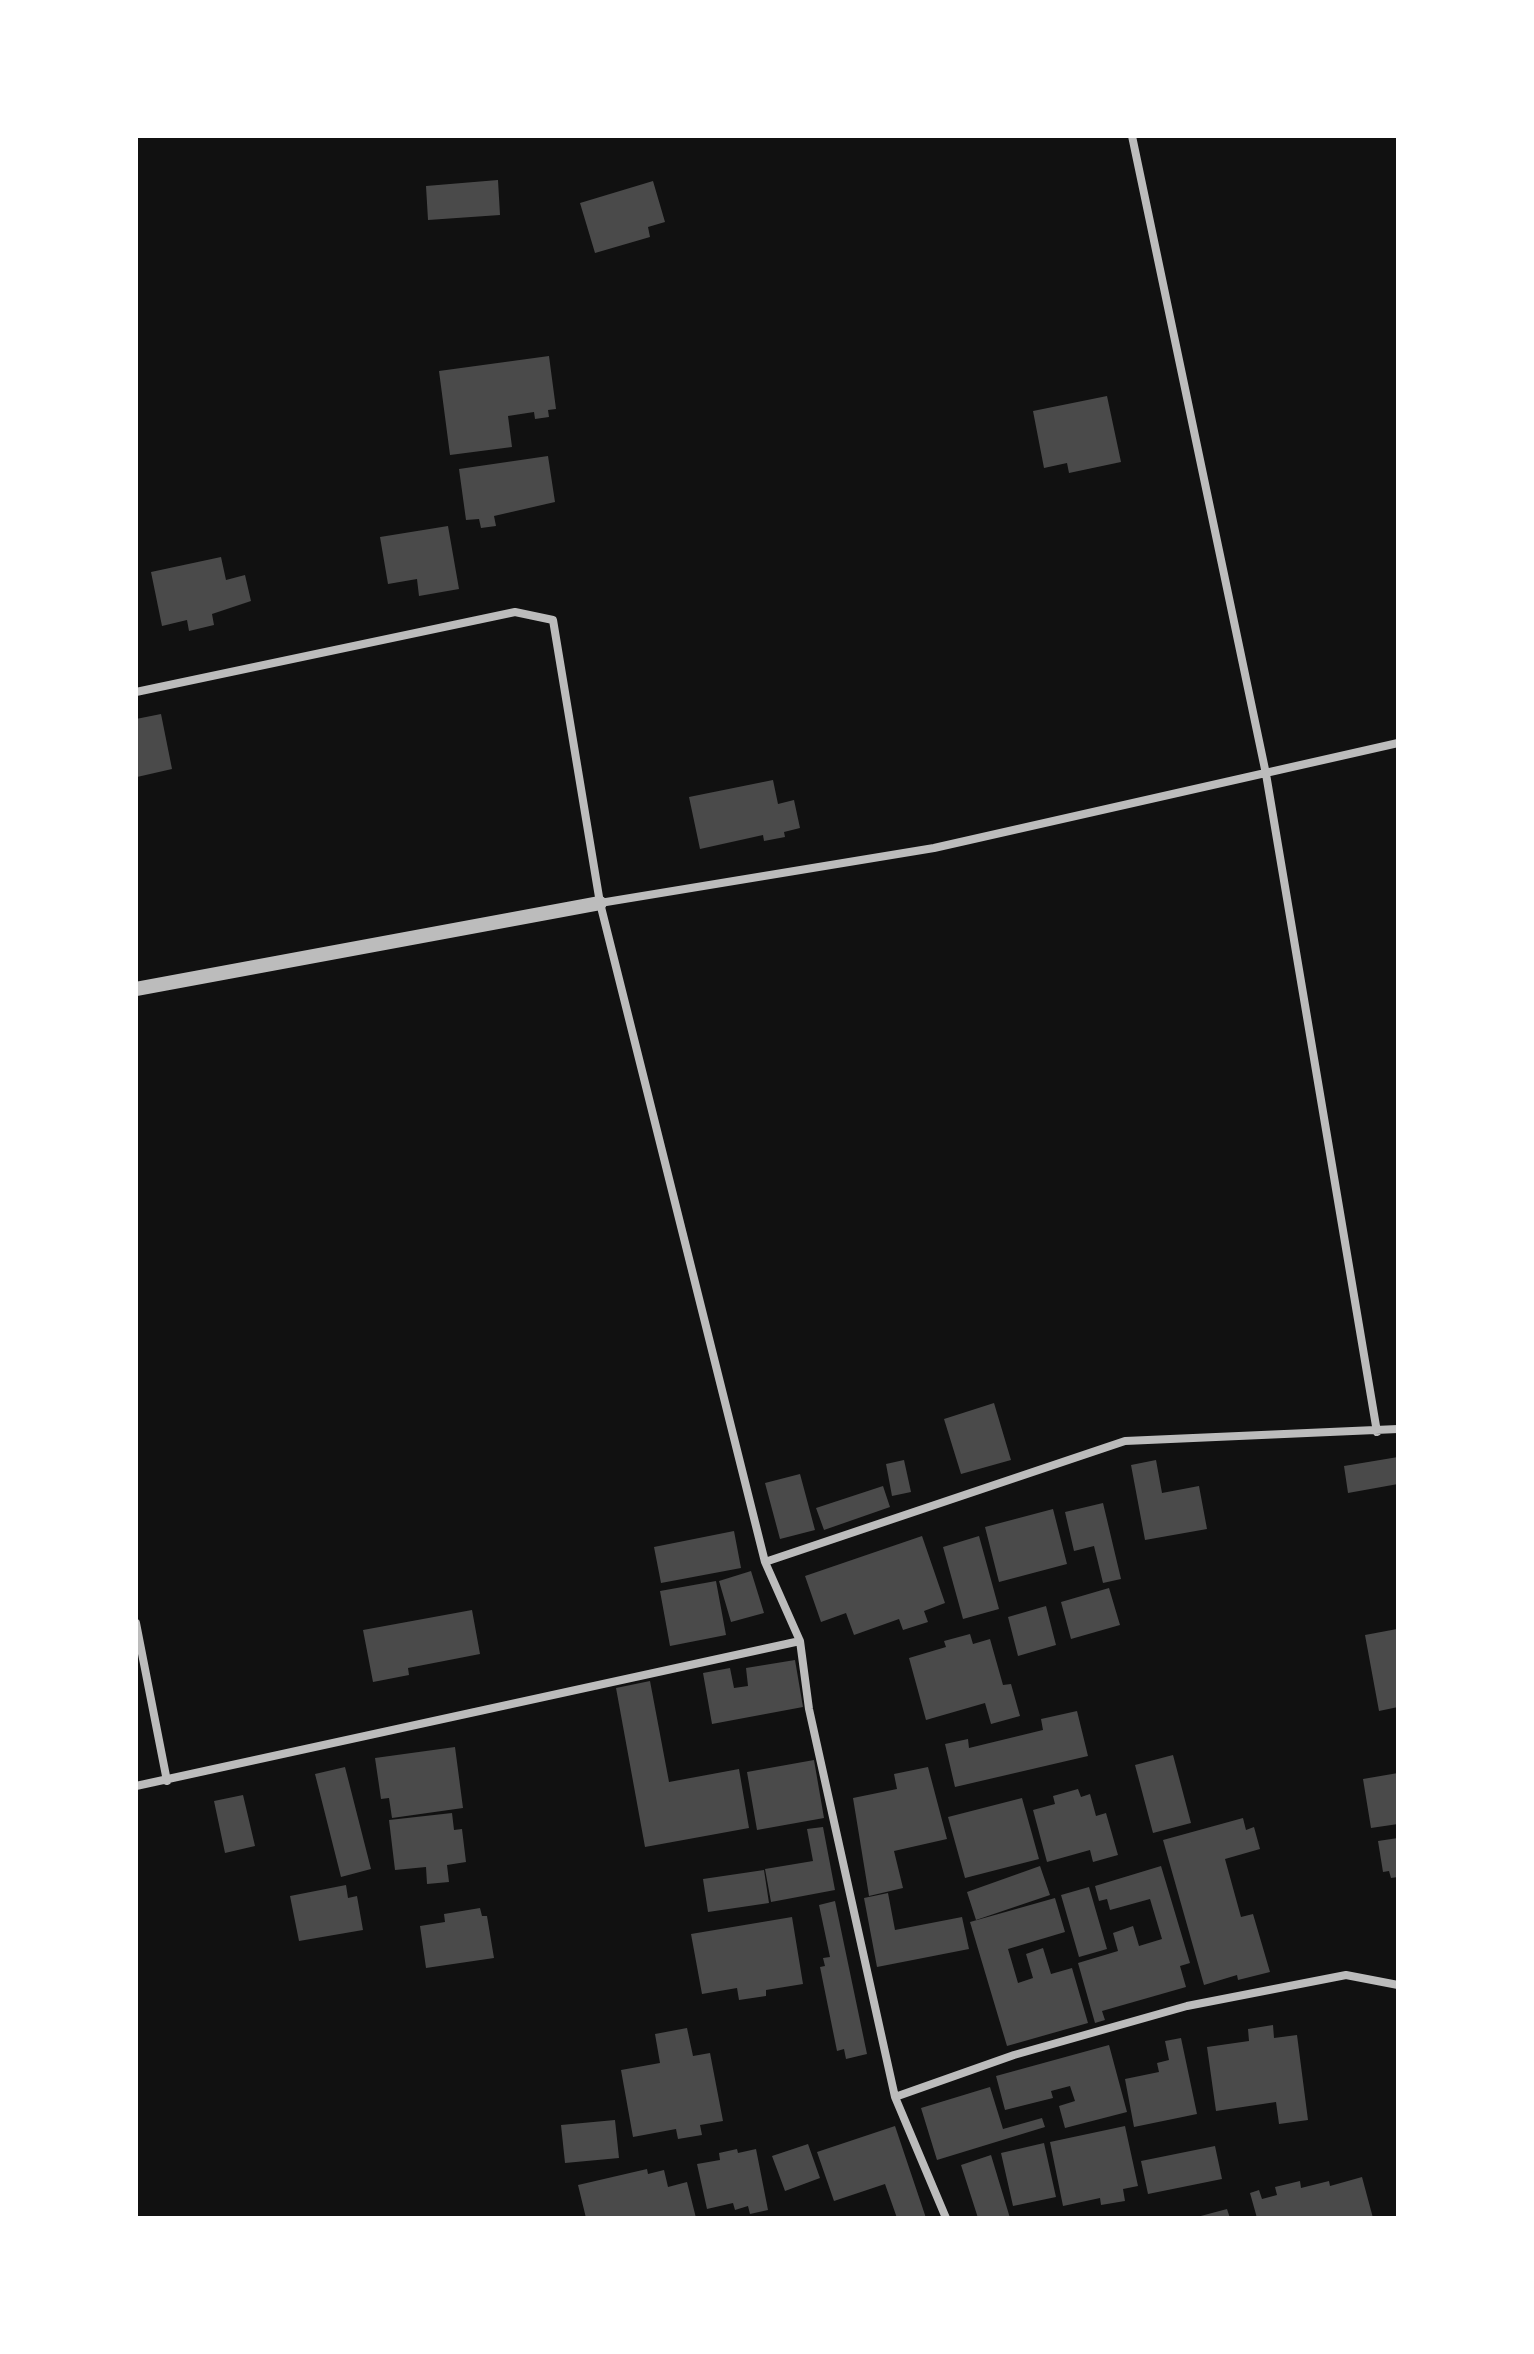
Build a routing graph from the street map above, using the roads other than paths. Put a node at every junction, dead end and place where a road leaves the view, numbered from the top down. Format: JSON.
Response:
{"nodes":[{"id":1,"x":1132,"y":136,"type":"edge"},
{"id":2,"x":136,"y":692,"type":"edge"},
{"id":3,"x":1398,"y":743,"type":"edge"},
{"id":4,"x":1266,"y":774,"type":"junction"},
{"id":5,"x":600,"y":903,"type":"junction"},
{"id":6,"x":136,"y":989,"type":"edge"},
{"id":7,"x":1398,"y":1429,"type":"edge"},
{"id":8,"x":1377,"y":1432,"type":"junction"},
{"id":9,"x":765,"y":1562,"type":"junction"},
{"id":10,"x":136,"y":1623,"type":"edge"},
{"id":11,"x":800,"y":1641,"type":"junction"},
{"id":12,"x":167,"y":1781,"type":"junction"},
{"id":13,"x":136,"y":1786,"type":"edge"},
{"id":14,"x":1398,"y":1985,"type":"edge"},
{"id":15,"x":895,"y":2097,"type":"junction"},
{"id":16,"x":946,"y":2218,"type":"edge"}],
"edges":[{"from":1,"to":4,"type":"street"},
{"from":2,"to":5,"type":"street"},
{"from":3,"to":4,"type":"street"},
{"from":4,"to":5,"type":"street"},
{"from":4,"to":8,"type":"street"},
{"from":5,"to":6,"type":"street"},
{"from":5,"to":9,"type":"street"},
{"from":7,"to":8,"type":"street"},
{"from":8,"to":9,"type":"street"},
{"from":9,"to":11,"type":"street"},
{"from":10,"to":12,"type":"street"},
{"from":11,"to":12,"type":"street"},
{"from":11,"to":15,"type":"street"},
{"from":12,"to":13,"type":"street"},
{"from":14,"to":15,"type":"street"},
{"from":15,"to":16,"type":"street"}]}
